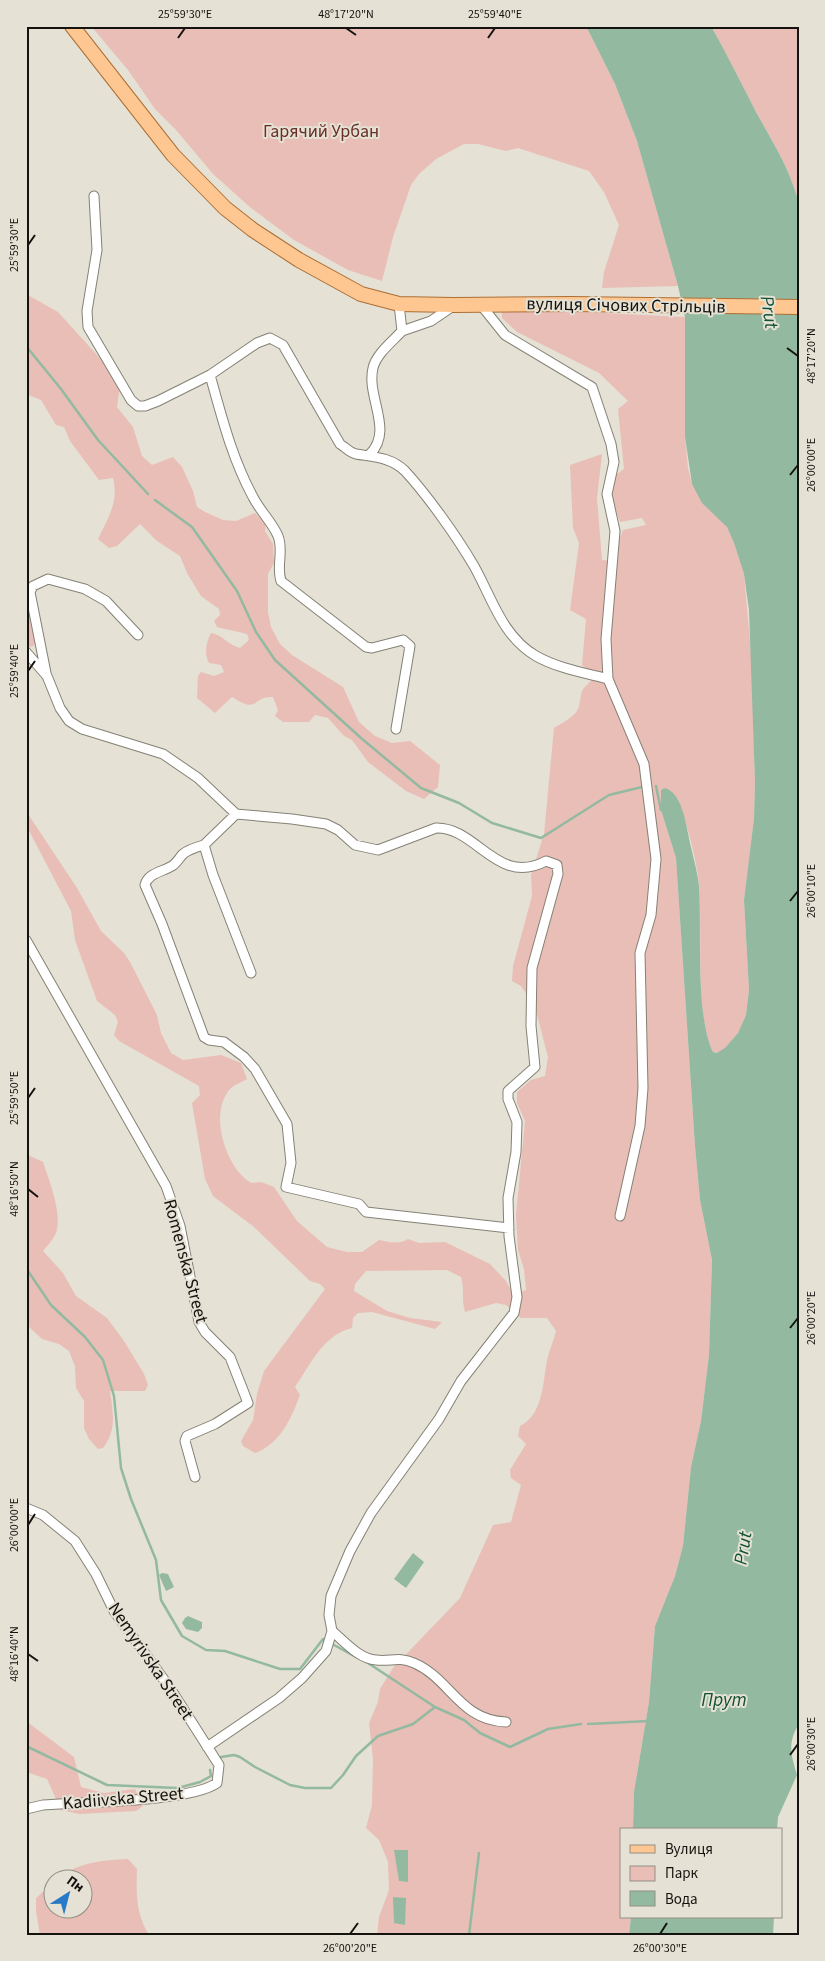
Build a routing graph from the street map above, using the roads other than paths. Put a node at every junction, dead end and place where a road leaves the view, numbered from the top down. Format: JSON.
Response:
{"nodes":[{"id":1,"x":72,"y":26,"type":"edge"},
{"id":2,"x":94,"y":196,"type":"dead end"},
{"id":3,"x":399,"y":304,"type":"junction"},
{"id":4,"x":482,"y":305,"type":"junction"},
{"id":5,"x":453,"y":306,"type":"junction"},
{"id":6,"x":799,"y":307,"type":"edge"},
{"id":7,"x":402,"y":331,"type":"junction"},
{"id":8,"x":210,"y":375,"type":"junction"},
{"id":9,"x":370,"y":454,"type":"junction"},
{"id":10,"x":138,"y":635,"type":"dead end"},
{"id":11,"x":26,"y":652,"type":"edge"},
{"id":12,"x":47,"y":676,"type":"junction"},
{"id":13,"x":608,"y":679,"type":"junction"},
{"id":14,"x":396,"y":729,"type":"dead end"},
{"id":15,"x":236,"y":814,"type":"junction"},
{"id":16,"x":204,"y":844,"type":"junction"},
{"id":17,"x":26,"y":940,"type":"edge"},
{"id":18,"x":250,"y":973,"type":"dead end"},
{"id":19,"x":620,"y":1216,"type":"dead end"},
{"id":20,"x":508,"y":1228,"type":"junction"},
{"id":21,"x":195,"y":1477,"type":"dead end"},
{"id":22,"x":26,"y":1508,"type":"edge"},
{"id":23,"x":332,"y":1633,"type":"junction"},
{"id":24,"x":506,"y":1722,"type":"dead end"},
{"id":25,"x":207,"y":1746,"type":"junction"},
{"id":26,"x":217,"y":1783,"type":"joint"},
{"id":27,"x":26,"y":1809,"type":"edge"}],
"edges":[{"from":1,"to":3,"type":"main road","name":"вулиця Січових Стрільців"},
{"from":2,"to":8,"type":"street"},
{"from":3,"to":5,"type":"main road","name":"вулиця Січових Стрільців"},
{"from":3,"to":7,"type":"street"},
{"from":4,"to":5,"type":"main road","name":"вулиця Січових Стрільців"},
{"from":4,"to":6,"type":"main road","name":"вулиця Січових Стрільців"},
{"from":4,"to":13,"type":"street"},
{"from":5,"to":7,"type":"street"},
{"from":7,"to":9,"type":"street"},
{"from":8,"to":9,"type":"street"},
{"from":8,"to":14,"type":"street"},
{"from":9,"to":13,"type":"street"},
{"from":10,"to":12,"type":"street"},
{"from":11,"to":12,"type":"street"},
{"from":12,"to":15,"type":"street"},
{"from":13,"to":19,"type":"street"},
{"from":15,"to":16,"type":"street"},
{"from":15,"to":20,"type":"street"},
{"from":16,"to":18,"type":"street"},
{"from":16,"to":20,"type":"street"},
{"from":17,"to":21,"type":"street","name":"Romenska Street"},
{"from":20,"to":23,"type":"street"},
{"from":22,"to":25,"type":"street","name":"Nemyrivska Street"},
{"from":23,"to":24,"type":"street"},
{"from":23,"to":25,"type":"street"},
{"from":25,"to":26,"type":"street","name":"Nemyrivska Street"},
{"from":26,"to":27,"type":"street","name":"Kadiivska Street"}]}
